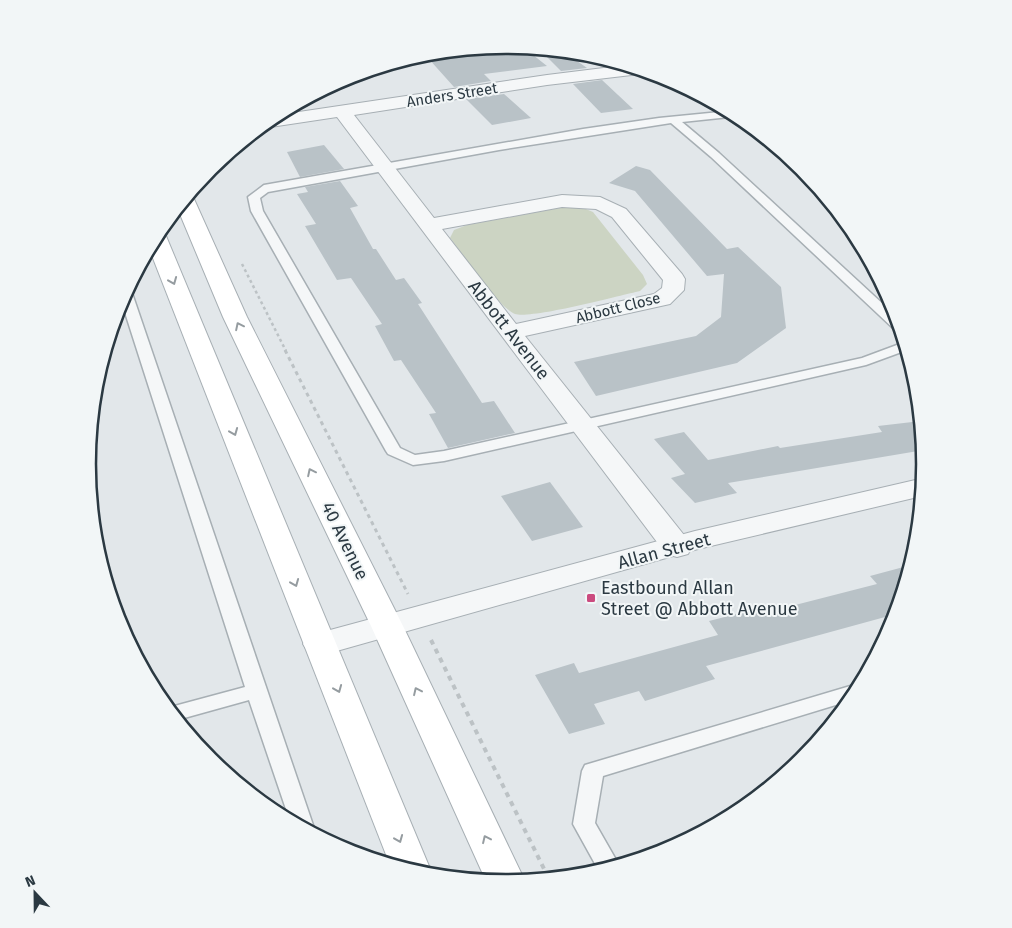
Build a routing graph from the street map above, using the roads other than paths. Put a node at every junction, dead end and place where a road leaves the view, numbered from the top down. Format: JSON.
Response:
{"nodes":[{"id":1,"x":619,"y":70,"type":"edge"},
{"id":2,"x":342,"y":111,"type":"junction"},
{"id":3,"x":721,"y":115,"type":"edge"},
{"id":4,"x":283,"y":120,"type":"edge"},
{"id":5,"x":675,"y":121,"type":"junction"},
{"id":6,"x":385,"y":166,"type":"junction"},
{"id":7,"x":187,"y":207,"type":"edge"},
{"id":8,"x":429,"y":225,"type":"junction"},
{"id":9,"x":159,"y":246,"type":"edge"},
{"id":10,"x":129,"y":304,"type":"edge"},
{"id":11,"x":888,"y":316,"type":"edge"},
{"id":12,"x":510,"y":332,"type":"junction"},
{"id":13,"x":899,"y":349,"type":"edge"},
{"id":14,"x":582,"y":424,"type":"junction"},
{"id":15,"x":915,"y":489,"type":"edge"},
{"id":16,"x":677,"y":547,"type":"junction"},
{"id":17,"x":387,"y":626,"type":"junction"},
{"id":18,"x":319,"y":644,"type":"junction"},
{"id":19,"x":256,"y":691,"type":"junction"},
{"id":20,"x":844,"y":696,"type":"edge"},
{"id":21,"x":180,"y":712,"type":"edge"},
{"id":22,"x":300,"y":818,"type":"edge"},
{"id":23,"x":408,"y":862,"type":"edge"},
{"id":24,"x":605,"y":862,"type":"edge"},
{"id":25,"x":502,"y":874,"type":"edge"}],
"edges":[{"from":1,"to":2,"type":"street","name":"Anders Street"},
{"from":2,"to":4,"type":"street","name":"Anders Street"},
{"from":2,"to":6,"type":"street","name":"Abbott Avenue"},
{"from":3,"to":5,"type":"lane"},
{"from":5,"to":6,"type":"lane"},
{"from":5,"to":11,"type":"lane"},
{"from":6,"to":8,"type":"street","name":"Abbott Avenue"},
{"from":6,"to":14,"type":"lane"},
{"from":17,"to":7,"type":"main road","name":"40 Avenue","one_way":true},
{"from":8,"to":12,"type":"street","name":"Abbott Avenue"},
{"from":8,"to":12,"type":"street","name":"Abbott Close"},
{"from":9,"to":18,"type":"main road","one_way":true},
{"from":10,"to":19,"type":"lane"},
{"from":12,"to":14,"type":"street","name":"Abbott Avenue"},
{"from":13,"to":14,"type":"lane"},
{"from":14,"to":16,"type":"street","name":"Abbott Avenue"},
{"from":15,"to":16,"type":"street","name":"Allan Street"},
{"from":16,"to":17,"type":"street","name":"Allan Street"},
{"from":17,"to":18,"type":"street","name":"Allan Street"},
{"from":25,"to":17,"type":"main road","name":"40 Avenue","one_way":true},
{"from":18,"to":23,"type":"main road","one_way":true},
{"from":19,"to":21,"type":"lane"},
{"from":19,"to":22,"type":"lane"},
{"from":20,"to":24,"type":"lane"}]}
